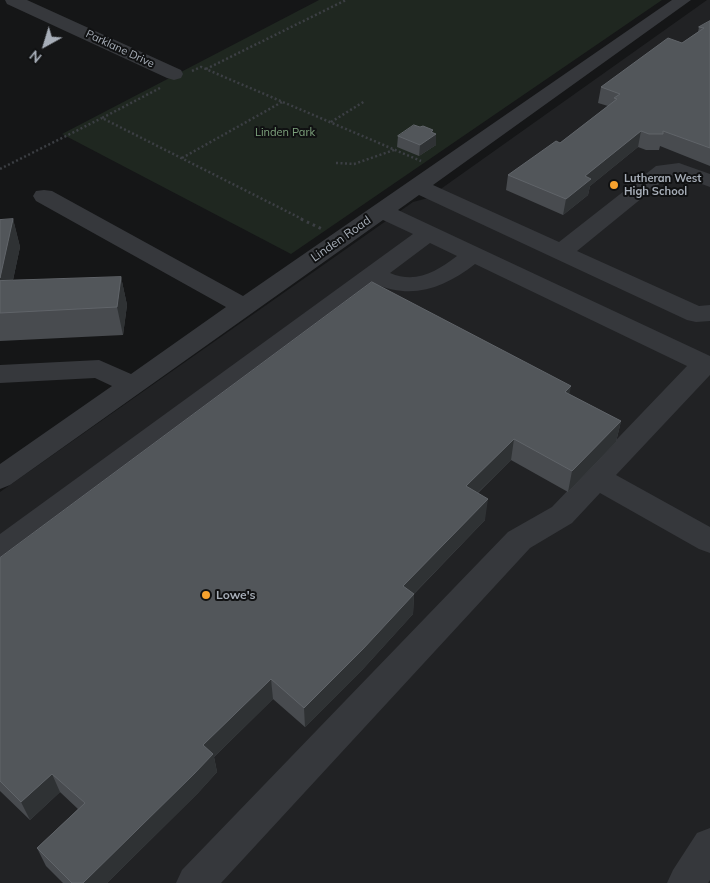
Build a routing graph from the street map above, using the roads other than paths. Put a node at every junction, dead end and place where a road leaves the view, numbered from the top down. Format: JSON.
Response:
{"nodes":[{"id":1,"x":13,"y":0,"type":"edge"},
{"id":2,"x":683,"y":0,"type":"edge"},
{"id":3,"x":174,"y":74,"type":"dead end"},
{"id":4,"x":710,"y":181,"type":"edge"},
{"id":5,"x":417,"y":186,"type":"junction"},
{"id":6,"x":44,"y":196,"type":"dead end"},
{"id":7,"x":381,"y":211,"type":"junction"},
{"id":8,"x":429,"y":234,"type":"junction"},
{"id":9,"x":561,"y":252,"type":"junction"},
{"id":10,"x":473,"y":255,"type":"junction"},
{"id":11,"x":373,"y":275,"type":"junction"},
{"id":12,"x":244,"y":307,"type":"junction"},
{"id":13,"x":710,"y":313,"type":"edge"},
{"id":14,"x":707,"y":365,"type":"edge"},
{"id":15,"x":0,"y":374,"type":"edge"},
{"id":16,"x":132,"y":385,"type":"junction"},
{"id":17,"x":0,"y":478,"type":"edge"},
{"id":18,"x":597,"y":478,"type":"junction"},
{"id":19,"x":710,"y":541,"type":"edge"},
{"id":20,"x":0,"y":550,"type":"edge"},
{"id":21,"x":710,"y":846,"type":"edge"},
{"id":22,"x":195,"y":883,"type":"edge"},
{"id":23,"x":686,"y":883,"type":"edge"}],
"edges":[{"from":1,"to":3,"type":"street","name":"Parklane Drive"},
{"from":2,"to":5,"type":"street","name":"Linden Road"},
{"from":4,"to":9,"type":"street"},
{"from":5,"to":7,"type":"street","name":"Linden Road"},
{"from":5,"to":9,"type":"street"},
{"from":6,"to":12,"type":"street"},
{"from":7,"to":8,"type":"street"},
{"from":7,"to":12,"type":"street","name":"Linden Road"},
{"from":8,"to":10,"type":"street"},
{"from":8,"to":11,"type":"street"},
{"from":9,"to":13,"type":"street"},
{"from":10,"to":11,"type":"street"},
{"from":10,"to":14,"type":"street"},
{"from":11,"to":20,"type":"street"},
{"from":12,"to":16,"type":"street","name":"Linden Road"},
{"from":14,"to":18,"type":"street"},
{"from":15,"to":16,"type":"street"},
{"from":16,"to":17,"type":"street","name":"Linden Road"},
{"from":18,"to":19,"type":"street"},
{"from":18,"to":22,"type":"street"},
{"from":21,"to":23,"type":"street"}]}
